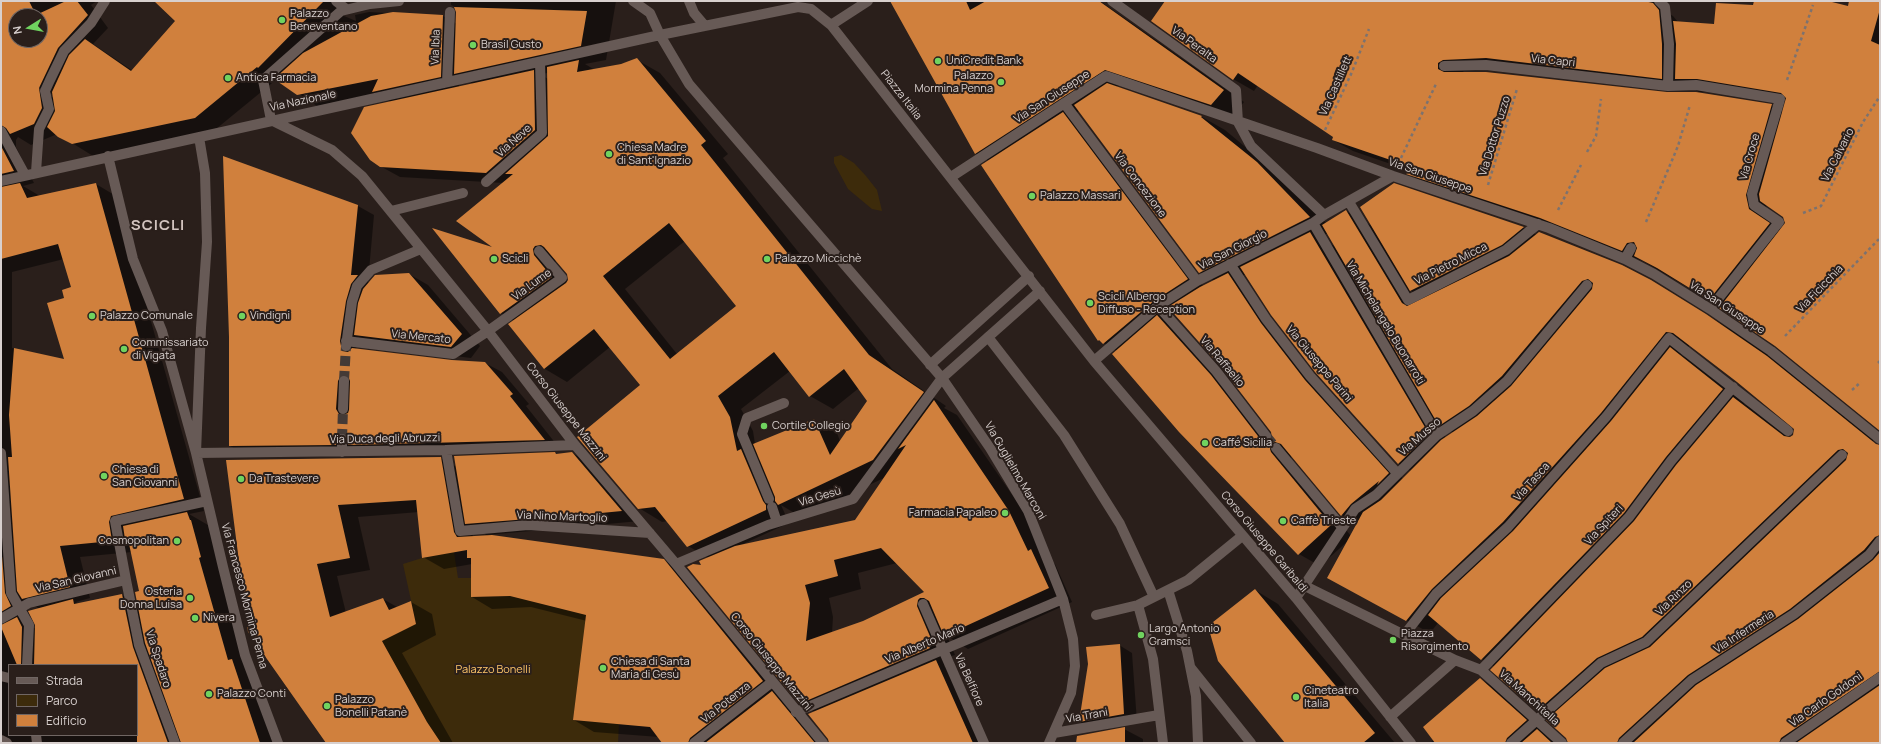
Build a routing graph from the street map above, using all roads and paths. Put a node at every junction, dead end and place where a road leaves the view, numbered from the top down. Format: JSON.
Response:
{"nodes":[{"id":1,"x":105,"y":1,"type":"edge"},
{"id":2,"x":336,"y":1,"type":"edge"},
{"id":3,"x":399,"y":1,"type":"edge"},
{"id":4,"x":633,"y":1,"type":"edge"},
{"id":5,"x":689,"y":1,"type":"edge"},
{"id":6,"x":868,"y":1,"type":"edge"},
{"id":7,"x":1112,"y":1,"type":"edge"},
{"id":8,"x":1660,"y":1,"type":"edge"},
{"id":9,"x":345,"y":5,"type":"edge"},
{"id":10,"x":812,"y":5,"type":"edge"},
{"id":11,"x":1813,"y":6,"type":"dead end"},
{"id":12,"x":450,"y":12,"type":"dead end"},
{"id":13,"x":831,"y":25,"type":"junction"},
{"id":14,"x":705,"y":26,"type":"junction"},
{"id":15,"x":1369,"y":29,"type":"dead end"},
{"id":16,"x":660,"y":35,"type":"junction"},
{"id":17,"x":611,"y":47,"type":"joint"},
{"id":18,"x":540,"y":62,"type":"junction"},
{"id":19,"x":1444,"y":66,"type":"joint"},
{"id":20,"x":1523,"y":69,"type":"junction"},
{"id":21,"x":1604,"y":78,"type":"junction"},
{"id":22,"x":447,"y":82,"type":"junction"},
{"id":23,"x":1696,"y":85,"type":"junction"},
{"id":24,"x":1668,"y":86,"type":"junction"},
{"id":25,"x":1880,"y":96,"type":"edge"},
{"id":26,"x":1780,"y":99,"type":"junction"},
{"id":27,"x":1064,"y":102,"type":"junction"},
{"id":28,"x":271,"y":120,"type":"junction"},
{"id":29,"x":1238,"y":122,"type":"junction"},
{"id":30,"x":1,"y":130,"type":"edge"},
{"id":31,"x":199,"y":137,"type":"junction"},
{"id":32,"x":1317,"y":148,"type":"junction"},
{"id":33,"x":1587,"y":152,"type":"dead end"},
{"id":34,"x":108,"y":156,"type":"junction"},
{"id":35,"x":1581,"y":166,"type":"dead end"},
{"id":36,"x":36,"y":172,"type":"junction"},
{"id":37,"x":25,"y":175,"type":"junction"},
{"id":38,"x":1393,"y":176,"type":"junction"},
{"id":39,"x":951,"y":177,"type":"junction"},
{"id":40,"x":1,"y":181,"type":"edge"},
{"id":41,"x":486,"y":182,"type":"dead end"},
{"id":42,"x":463,"y":192,"type":"dead end"},
{"id":43,"x":1349,"y":202,"type":"junction"},
{"id":44,"x":1482,"y":207,"type":"junction"},
{"id":45,"x":391,"y":211,"type":"junction"},
{"id":46,"x":1803,"y":213,"type":"dead end"},
{"id":47,"x":1324,"y":215,"type":"junction"},
{"id":48,"x":1646,"y":222,"type":"dead end"},
{"id":49,"x":1312,"y":223,"type":"junction"},
{"id":50,"x":1538,"y":224,"type":"junction"},
{"id":51,"x":1549,"y":228,"type":"junction"},
{"id":52,"x":1880,"y":238,"type":"edge"},
{"id":53,"x":1631,"y":248,"type":"dead end"},
{"id":54,"x":421,"y":249,"type":"junction"},
{"id":55,"x":539,"y":251,"type":"dead end"},
{"id":56,"x":1624,"y":259,"type":"junction"},
{"id":57,"x":1230,"y":264,"type":"junction"},
{"id":58,"x":1029,"y":276,"type":"junction"},
{"id":59,"x":1197,"y":281,"type":"junction"},
{"id":60,"x":1587,"y":285,"type":"dead end"},
{"id":61,"x":1040,"y":291,"type":"junction"},
{"id":62,"x":1158,"y":306,"type":"junction"},
{"id":63,"x":1710,"y":309,"type":"junction"},
{"id":64,"x":488,"y":331,"type":"junction"},
{"id":65,"x":988,"y":337,"type":"junction"},
{"id":66,"x":1771,"y":351,"type":"junction"},
{"id":67,"x":1094,"y":361,"type":"junction"},
{"id":68,"x":930,"y":364,"type":"junction"},
{"id":69,"x":942,"y":378,"type":"junction"},
{"id":70,"x":344,"y":381,"type":"tunnel mouth"},
{"id":71,"x":1733,"y":387,"type":"junction"},
{"id":72,"x":784,"y":403,"type":"dead end"},
{"id":73,"x":343,"y":409,"type":"tunnel mouth"},
{"id":74,"x":1788,"y":430,"type":"dead end"},
{"id":75,"x":1437,"y":435,"type":"junction"},
{"id":76,"x":1266,"y":436,"type":"tunnel mouth"},
{"id":77,"x":342,"y":439,"type":"tunnel mouth"},
{"id":78,"x":1880,"y":439,"type":"edge"},
{"id":79,"x":574,"y":445,"type":"junction"},
{"id":80,"x":1276,"y":448,"type":"tunnel mouth"},
{"id":81,"x":446,"y":450,"type":"junction"},
{"id":82,"x":342,"y":452,"type":"junction"},
{"id":83,"x":1,"y":453,"type":"edge"},
{"id":84,"x":196,"y":453,"type":"junction"},
{"id":85,"x":1842,"y":454,"type":"dead end"},
{"id":86,"x":1397,"y":473,"type":"junction"},
{"id":87,"x":207,"y":501,"type":"junction"},
{"id":88,"x":777,"y":522,"type":"junction"},
{"id":89,"x":1342,"y":527,"type":"junction"},
{"id":90,"x":650,"y":533,"type":"junction"},
{"id":91,"x":1242,"y":536,"type":"junction"},
{"id":92,"x":1880,"y":541,"type":"edge"},
{"id":93,"x":676,"y":564,"type":"junction"},
{"id":94,"x":126,"y":580,"type":"junction"},
{"id":95,"x":1305,"y":586,"type":"junction"},
{"id":96,"x":1168,"y":590,"type":"junction"},
{"id":97,"x":1154,"y":597,"type":"junction"},
{"id":98,"x":1296,"y":598,"type":"junction"},
{"id":99,"x":1063,"y":599,"type":"junction"},
{"id":100,"x":923,"y":604,"type":"dead end"},
{"id":101,"x":1138,"y":605,"type":"junction"},
{"id":102,"x":20,"y":608,"type":"junction"},
{"id":103,"x":1096,"y":614,"type":"dead end"},
{"id":104,"x":1,"y":619,"type":"edge"},
{"id":105,"x":1405,"y":634,"type":"junction"},
{"id":106,"x":943,"y":650,"type":"junction"},
{"id":107,"x":1455,"y":660,"type":"junction"},
{"id":108,"x":27,"y":664,"type":"edge"},
{"id":109,"x":1190,"y":666,"type":"junction"},
{"id":110,"x":1481,"y":670,"type":"junction"},
{"id":111,"x":1880,"y":677,"type":"edge"},
{"id":112,"x":772,"y":682,"type":"junction"},
{"id":113,"x":796,"y":712,"type":"junction"},
{"id":114,"x":1159,"y":715,"type":"junction"},
{"id":115,"x":1390,"y":717,"type":"junction"},
{"id":116,"x":1536,"y":720,"type":"junction"},
{"id":117,"x":1054,"y":734,"type":"junction"},
{"id":118,"x":1,"y":740,"type":"edge"},
{"id":119,"x":1407,"y":742,"type":"edge"},
{"id":120,"x":7,"y":743,"type":"edge"},
{"id":121,"x":175,"y":743,"type":"edge"},
{"id":122,"x":278,"y":743,"type":"edge"},
{"id":123,"x":694,"y":743,"type":"edge"},
{"id":124,"x":823,"y":743,"type":"edge"},
{"id":125,"x":984,"y":743,"type":"edge"},
{"id":126,"x":1049,"y":743,"type":"edge"},
{"id":127,"x":1163,"y":743,"type":"edge"},
{"id":128,"x":1198,"y":743,"type":"edge"},
{"id":129,"x":1251,"y":743,"type":"edge"},
{"id":130,"x":1511,"y":743,"type":"edge"},
{"id":131,"x":1562,"y":743,"type":"edge"},
{"id":132,"x":1623,"y":743,"type":"edge"},
{"id":133,"x":1785,"y":743,"type":"edge"}],
"edges":[{"from":1,"to":36,"type":"street"},
{"from":2,"to":9,"type":"street"},
{"from":3,"to":9,"type":"street"},
{"from":4,"to":16,"type":"street","name":"Via Guglielmo Marconi"},
{"from":5,"to":14,"type":"street"},
{"from":6,"to":13,"type":"street"},
{"from":7,"to":29,"type":"street","name":"Via Peralta"},
{"from":8,"to":24,"type":"street"},
{"from":9,"to":28,"type":"street"},
{"from":10,"to":13,"type":"street","name":"Piazza Italia"},
{"from":10,"to":14,"type":"street","name":"Piazza Italia"},
{"from":11,"to":26,"type":"path"},
{"from":12,"to":22,"type":"street","name":"Via Ibla"},
{"from":13,"to":39,"type":"street","name":"Piazza Italia"},
{"from":14,"to":16,"type":"street","name":"Piazza Italia"},
{"from":15,"to":32,"type":"path","name":"Via Castillett"},
{"from":16,"to":17,"type":"street","name":"Piazza Italia"},
{"from":16,"to":68,"type":"street","name":"Via Guglielmo Marconi"},
{"from":17,"to":18,"type":"street","name":"Via Nazionale"},
{"from":18,"to":22,"type":"street","name":"Via Nazionale"},
{"from":18,"to":41,"type":"street","name":"Via Neve"},
{"from":19,"to":20,"type":"street","name":"Via Capri"},
{"from":19,"to":38,"type":"path"},
{"from":20,"to":21,"type":"street","name":"Via Capri"},
{"from":20,"to":44,"type":"path","name":"Via Dottor Puzzo"},
{"from":21,"to":24,"type":"street","name":"Via Capri"},
{"from":21,"to":33,"type":"path"},
{"from":22,"to":28,"type":"street","name":"Via Nazionale"},
{"from":23,"to":24,"type":"street","name":"Via Capri"},
{"from":23,"to":26,"type":"street","name":"Via Capri"},
{"from":23,"to":48,"type":"path"},
{"from":25,"to":46,"type":"path","name":"Via Calvario"},
{"from":26,"to":63,"type":"street","name":"Via Croce"},
{"from":27,"to":29,"type":"street","name":"Via San Giuseppe"},
{"from":27,"to":39,"type":"street","name":"Via San Giuseppe"},
{"from":27,"to":59,"type":"street","name":"Via Concezione"},
{"from":28,"to":31,"type":"street","name":"Via Nazionale"},
{"from":28,"to":45,"type":"street","name":"Corso Giuseppe Mazzini"},
{"from":29,"to":32,"type":"street","name":"Via San Giuseppe"},
{"from":29,"to":47,"type":"street"},
{"from":30,"to":37,"type":"street"},
{"from":31,"to":34,"type":"street","name":"Via Nazionale"},
{"from":31,"to":84,"type":"street","name":"Via Francesco Mormina Penna"},
{"from":32,"to":38,"type":"street","name":"Via San Giuseppe"},
{"from":34,"to":36,"type":"street","name":"Via Nazionale"},
{"from":34,"to":84,"type":"street","name":"Via Francesco Mormina Penna"},
{"from":35,"to":51,"type":"path"},
{"from":36,"to":37,"type":"street","name":"Via Nazionale"},
{"from":37,"to":40,"type":"street","name":"Via Nazionale"},
{"from":38,"to":43,"type":"street","name":"Via San Giorgio"},
{"from":38,"to":44,"type":"street","name":"Via San Giuseppe"},
{"from":39,"to":58,"type":"street","name":"Piazza Italia"},
{"from":42,"to":45,"type":"street"},
{"from":43,"to":47,"type":"street","name":"Via San Giorgio"},
{"from":43,"to":50,"type":"street","name":"Via Pietro Micca"},
{"from":44,"to":50,"type":"street","name":"Via San Giuseppe"},
{"from":45,"to":54,"type":"street","name":"Corso Giuseppe Mazzini"},
{"from":47,"to":49,"type":"street","name":"Via San Giorgio"},
{"from":49,"to":57,"type":"street","name":"Via San Giorgio"},
{"from":49,"to":75,"type":"street","name":"Via Michelangelo Buonarroti"},
{"from":50,"to":51,"type":"street","name":"Via San Giuseppe"},
{"from":51,"to":56,"type":"street","name":"Via San Giuseppe"},
{"from":52,"to":66,"type":"path","name":"Via Ficicchia"},
{"from":53,"to":56,"type":"street"},
{"from":54,"to":64,"type":"street","name":"Corso Giuseppe Mazzini"},
{"from":54,"to":64,"type":"street","name":"Via Mercato"},
{"from":55,"to":64,"type":"street","name":"Via Lume"},
{"from":56,"to":63,"type":"street","name":"Via San Giuseppe"},
{"from":57,"to":59,"type":"street","name":"Via San Giorgio"},
{"from":57,"to":86,"type":"street","name":"Via Giuseppe Parini"},
{"from":58,"to":61,"type":"street","name":"Piazza Italia"},
{"from":58,"to":68,"type":"street"},
{"from":59,"to":62,"type":"street","name":"Via San Giorgio"},
{"from":60,"to":75,"type":"street","name":"Via Musso"},
{"from":61,"to":65,"type":"street","name":"Via Gesù"},
{"from":61,"to":67,"type":"street","name":"Piazza Italia"},
{"from":62,"to":67,"type":"street","name":"Via San Giorgio"},
{"from":62,"to":76,"type":"street","name":"Via Raffaello"},
{"from":63,"to":66,"type":"street","name":"Via San Giuseppe"},
{"from":64,"to":79,"type":"street","name":"Corso Giuseppe Mazzini"},
{"from":65,"to":69,"type":"street","name":"Via Gesù"},
{"from":65,"to":97,"type":"street"},
{"from":66,"to":78,"type":"street","name":"Via San Giuseppe"},
{"from":67,"to":91,"type":"street","name":"Corso Giuseppe Garibaldi"},
{"from":68,"to":69,"type":"street","name":"Via Guglielmo Marconi"},
{"from":69,"to":88,"type":"street","name":"Via Gesù"},
{"from":69,"to":99,"type":"street","name":"Via Guglielmo Marconi"},
{"from":70,"to":73,"type":"street"},
{"from":71,"to":74,"type":"street"},
{"from":71,"to":105,"type":"street","name":"Via Tasca"},
{"from":71,"to":110,"type":"street","name":"Via Spiteri"},
{"from":72,"to":88,"type":"street"},
{"from":75,"to":86,"type":"street","name":"Via Musso"},
{"from":77,"to":82,"type":"street"},
{"from":79,"to":81,"type":"street","name":"Via Duca degli Abruzzi"},
{"from":79,"to":90,"type":"street","name":"Corso Giuseppe Mazzini"},
{"from":80,"to":89,"type":"street"},
{"from":81,"to":82,"type":"street","name":"Via Duca degli Abruzzi"},
{"from":81,"to":90,"type":"street","name":"Via Nino Martoglio"},
{"from":82,"to":84,"type":"street","name":"Via Duca degli Abruzzi"},
{"from":83,"to":102,"type":"street"},
{"from":84,"to":87,"type":"street","name":"Via Francesco Mormina Penna"},
{"from":85,"to":116,"type":"street","name":"Via Rinzo"},
{"from":86,"to":89,"type":"street","name":"Via Musso"},
{"from":87,"to":94,"type":"street","name":"Via San Giovanni"},
{"from":87,"to":122,"type":"street","name":"Via Francesco Mormina Penna"},
{"from":88,"to":93,"type":"street","name":"Via Gesù"},
{"from":89,"to":95,"type":"street","name":"Via Musso"},
{"from":90,"to":93,"type":"street","name":"Corso Giuseppe Mazzini"},
{"from":91,"to":96,"type":"street"},
{"from":91,"to":98,"type":"street","name":"Corso Giuseppe Garibaldi"},
{"from":92,"to":132,"type":"street","name":"Via Infermeria"},
{"from":93,"to":112,"type":"street","name":"Corso Giuseppe Mazzini"},
{"from":94,"to":102,"type":"street","name":"Via San Giovanni"},
{"from":94,"to":121,"type":"street","name":"Via Spadaro"},
{"from":95,"to":98,"type":"street","name":"Via Musso"},
{"from":95,"to":105,"type":"street"},
{"from":96,"to":97,"type":"street"},
{"from":96,"to":109,"type":"street"},
{"from":97,"to":101,"type":"street"},
{"from":98,"to":115,"type":"street","name":"Corso Giuseppe Garibaldi"},
{"from":99,"to":106,"type":"street","name":"Via Alberto Mario"},
{"from":99,"to":117,"type":"street","name":"Via Guglielmo Marconi"},
{"from":100,"to":106,"type":"street","name":"Via Belfiore"},
{"from":101,"to":103,"type":"street"},
{"from":101,"to":114,"type":"street"},
{"from":102,"to":104,"type":"street","name":"Via San Giovanni"},
{"from":102,"to":108,"type":"street"},
{"from":105,"to":107,"type":"street"},
{"from":106,"to":113,"type":"street","name":"Via Alberto Mario"},
{"from":106,"to":125,"type":"street","name":"Via Belfiore"},
{"from":107,"to":110,"type":"street"},
{"from":107,"to":115,"type":"street"},
{"from":109,"to":128,"type":"street"},
{"from":109,"to":129,"type":"street"},
{"from":110,"to":116,"type":"street","name":"Via Manchitella"},
{"from":111,"to":133,"type":"street","name":"Via Carlo Goldoni"},
{"from":112,"to":113,"type":"street","name":"Corso Giuseppe Mazzini"},
{"from":112,"to":123,"type":"street","name":"Via Potenza"},
{"from":113,"to":124,"type":"street","name":"Corso Giuseppe Mazzini"},
{"from":114,"to":117,"type":"street","name":"Via Trani"},
{"from":114,"to":127,"type":"street"},
{"from":115,"to":119,"type":"street","name":"Corso Giuseppe Garibaldi"},
{"from":116,"to":130,"type":"street","name":"Via Rinzo"},
{"from":116,"to":131,"type":"street","name":"Via Manchitella"},
{"from":117,"to":126,"type":"street","name":"Via Guglielmo Marconi"},
{"from":118,"to":120,"type":"street"}]}
